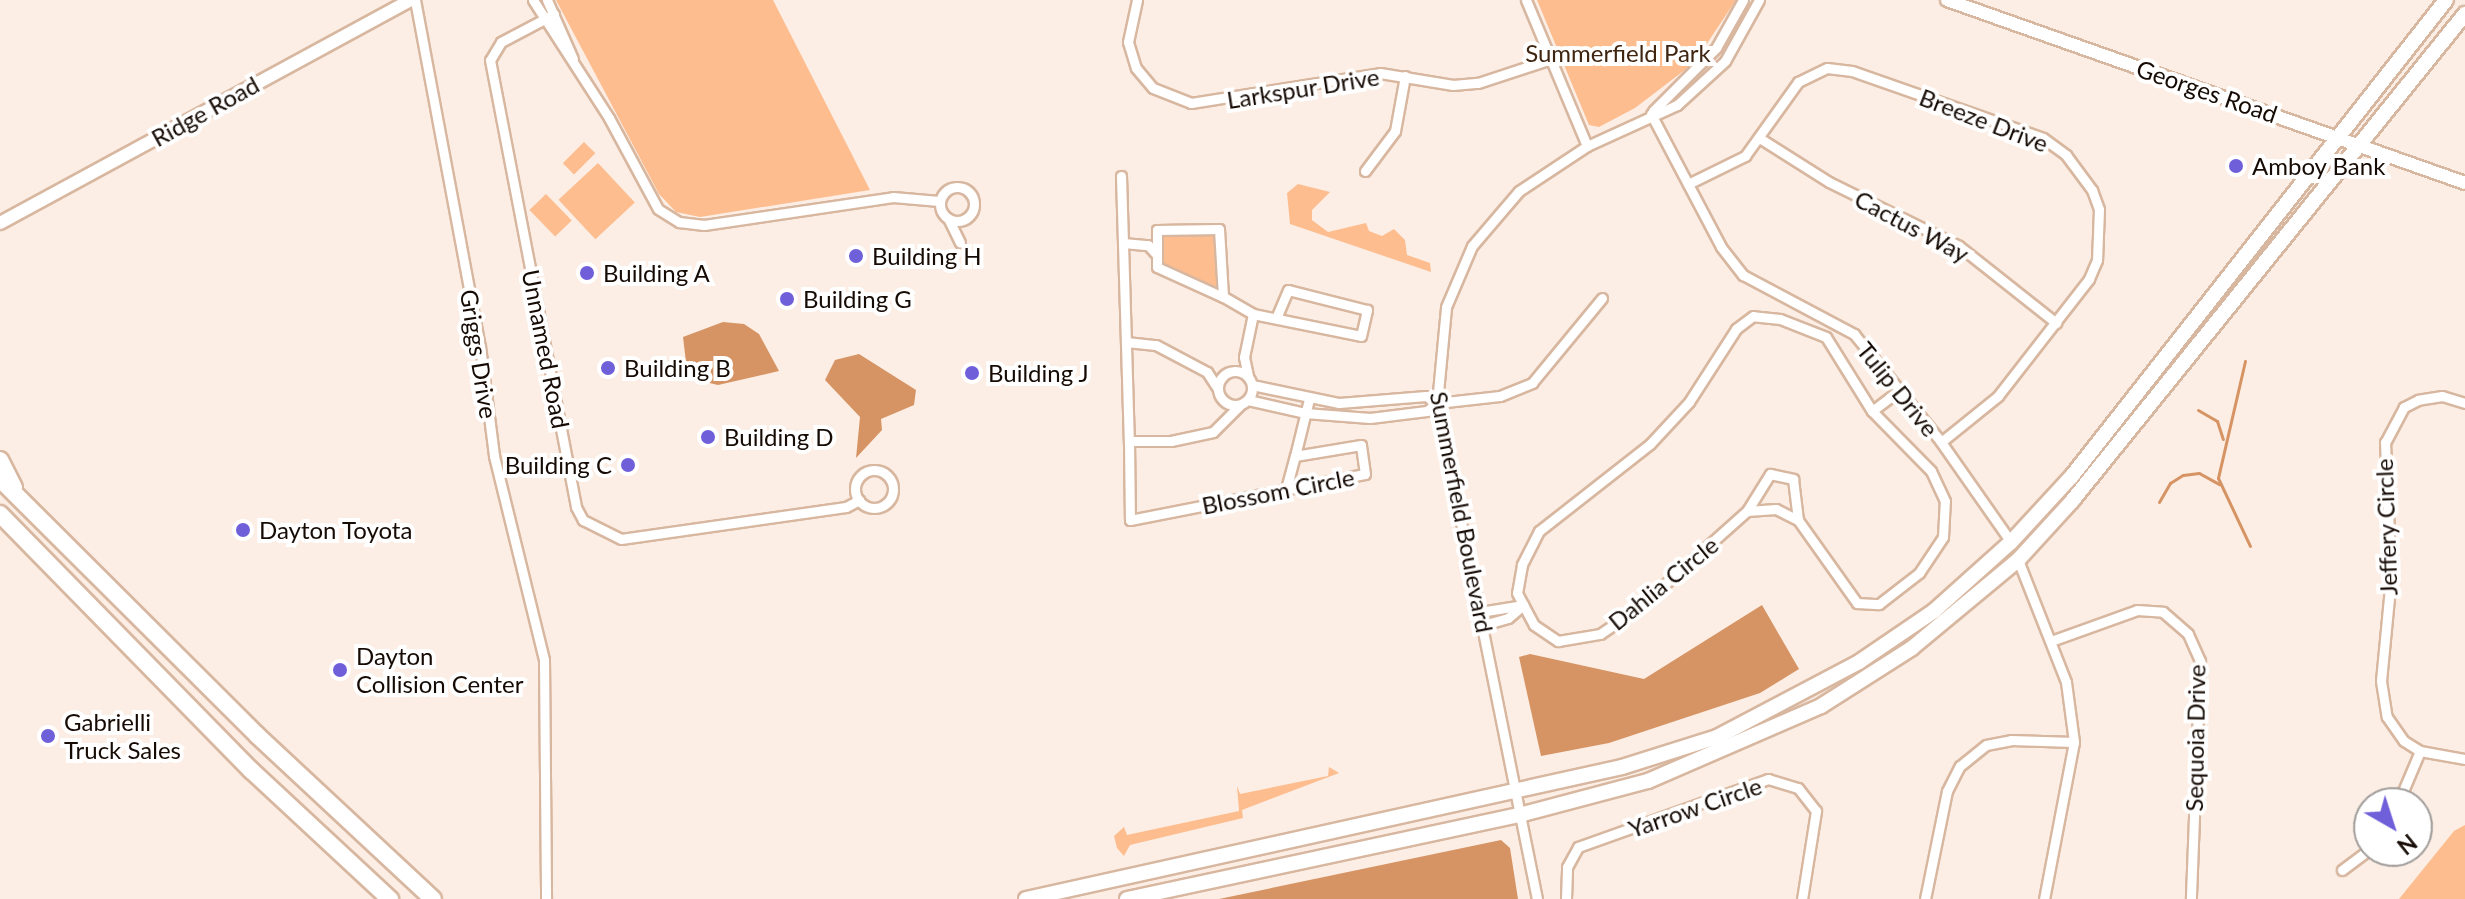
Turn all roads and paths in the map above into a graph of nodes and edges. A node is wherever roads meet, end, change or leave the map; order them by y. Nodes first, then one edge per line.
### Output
1 (413, 0) edge
2 (533, 0) edge
3 (547, 0) edge
4 (1137, 0) edge
5 (1526, 0) edge
6 (1743, 0) edge
7 (1759, 0) edge
8 (1947, 0) edge
9 (2446, 0) edge
10 (554, 14) junction
11 (2465, 14) edge
12 (543, 20) junction
13 (573, 59) junction
14 (1548, 60) junction
15 (1405, 76) junction
16 (1651, 114) junction
17 (2338, 136) junction
18 (1761, 139) junction
19 (1587, 146) junction
20 (2362, 146) junction
21 (1365, 171) dead end
22 (1121, 176) dead end
23 (2465, 183) edge
24 (1688, 184) junction
25 (939, 201) junction
26 (949, 220) junction
27 (0, 223) edge
28 (960, 243) dead end
29 (1123, 243) junction
30 (1156, 254) junction
31 (1222, 296) junction
32 (1602, 298) dead end
33 (1253, 314) junction
34 (1277, 316) junction
35 (2056, 323) junction
36 (1126, 342) junction
37 (1244, 357) junction
38 (1207, 372) junction
39 (1229, 372) junction
40 (1250, 380) junction
41 (1218, 389) junction
42 (1900, 390) junction
43 (1309, 399) junction
44 (1224, 401) junction
45 (1244, 402) junction
46 (1437, 403) junction
47 (2465, 403) edge
48 (1872, 411) junction
49 (1305, 413) junction
50 (1226, 420) junction
51 (1129, 441) junction
52 (1941, 442) junction
53 (1295, 456) junction
54 (0, 460) edge
55 (0, 479) edge
56 (1286, 489) junction
57 (18, 496) junction
58 (859, 500) junction
59 (1747, 511) junction
60 (0, 514) edge
61 (1798, 520) junction
62 (0, 523) edge
63 (2011, 542) junction
64 (37, 553) junction
65 (2018, 560) junction
66 (1523, 605) junction
67 (1480, 612) junction
68 (1483, 625) junction
69 (2051, 641) junction
70 (2074, 742) junction
71 (2420, 751) junction
72 (2465, 759) edge
73 (2405, 787) edge
74 (1519, 792) junction
75 (1523, 814) junction
76 (2353, 862) edge
77 (2342, 870) dead end
78 (390, 899) edge
79 (433, 899) edge
80 (546, 899) edge
81 (1026, 899) edge
82 (1127, 899) edge
83 (1537, 899) edge
84 (1566, 899) edge
85 (1802, 899) edge
86 (1925, 899) edge
87 (2044, 899) edge
88 (2191, 899) edge

1 - 27 street, Ridge Road
1 - 80 street, Griggs Drive
2 - 12 street
3 - 10 street
4 - 15 street, Larkspur Drive
5 - 14 street
6 - 16 street, Summerfield Boulevard
7 - 16 street, Summerfield Boulevard
8 - 17 street, Georges Road
9 - 17 main road
10 - 12 street, Unnamed Road
10 - 13 street
11 - 20 main road
12 - 13 street
12 - 58 street, Unnamed Road
13 - 25 street
14 - 15 street, Larkspur Drive
14 - 19 street
15 - 21 street
16 - 19 street, Summerfield Boulevard
16 - 24 street, Tulip Drive
17 - 20 street, Georges Road
17 - 63 main road
18 - 24 street, Breeze Drive
18 - 35 street, Cactus Way
18 - 35 street, Breeze Drive
19 - 46 street, Summerfield Boulevard
20 - 23 street, Georges Road
20 - 65 main road
22 - 29 street, Blossom Circle
24 - 42 street, Tulip Drive
25 - 26 street
25 - 26 street
26 - 28 street
29 - 30 street
29 - 36 street, Blossom Circle
30 - 31 street
30 - 31 street
31 - 33 street
32 - 46 street
33 - 34 street
33 - 37 street
34 - 34 street
35 - 52 street, Breeze Drive
36 - 38 street
36 - 51 street, Blossom Circle
37 - 39 street
37 - 40 street
38 - 39 street
38 - 41 street
39 - 40 street
39 - 41 street
40 - 43 street
40 - 45 street
41 - 44 street
42 - 48 street
42 - 52 street, Tulip Drive
43 - 46 street
43 - 49 street, Blossom Circle
44 - 45 street
44 - 50 street
45 - 49 street
45 - 50 street
46 - 49 street
46 - 67 street, Summerfield Boulevard
47 - 71 street, Jeffery Circle
48 - 61 street
48 - 66 street
49 - 53 street, Blossom Circle
50 - 51 street
51 - 56 street, Blossom Circle
52 - 63 street, Tulip Drive
53 - 56 street
53 - 56 street, Blossom Circle
54 - 57 highway
55 - 57 highway
57 - 79 highway
58 - 58 street, Unnamed Road
59 - 61 street
59 - 61 street, Dahlia Circle
59 - 66 street, Dahlia Circle
60 - 64 highway
62 - 64 highway
63 - 74 main road
64 - 78 highway
65 - 69 street
65 - 75 main road
66 - 67 street
66 - 68 street
67 - 68 street, Summerfield Boulevard
68 - 74 street, Summerfield Boulevard
69 - 70 street
69 - 88 street, Sequoia Drive
70 - 86 street
70 - 87 street
71 - 72 street
71 - 73 street
74 - 75 street, Summerfield Boulevard
74 - 81 main road
75 - 82 main road
75 - 83 street, Summerfield Boulevard
76 - 77 street
84 - 85 street, Yarrow Circle

